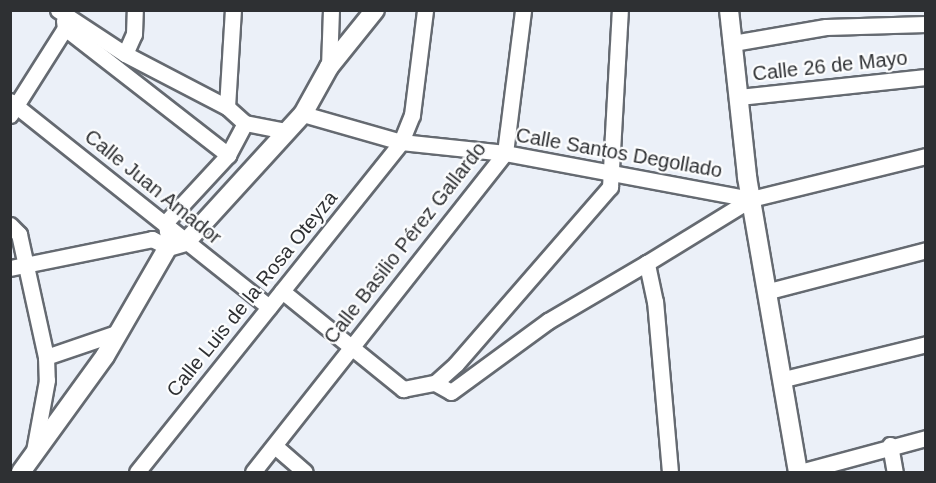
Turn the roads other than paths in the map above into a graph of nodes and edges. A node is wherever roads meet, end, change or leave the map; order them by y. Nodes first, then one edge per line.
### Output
1 (135, 10) edge
2 (234, 10) edge
3 (331, 10) edge
4 (375, 10) edge
5 (425, 10) edge
6 (523, 10) edge
7 (620, 10) edge
8 (729, 10) edge
9 (824, 10) edge
10 (62, 18) edge
11 (917, 20) edge
12 (826, 27) junction
13 (733, 43) junction
14 (124, 54) junction
15 (329, 67) junction
16 (926, 77) edge
17 (739, 96) junction
18 (13, 107) edge
19 (227, 107) junction
20 (303, 114) junction
21 (244, 123) junction
22 (286, 131) junction
23 (401, 142) junction
24 (505, 153) junction
25 (228, 154) junction
26 (926, 156) edge
27 (612, 174) junction
28 (751, 199) junction
29 (166, 222) junction
30 (10, 225) edge
31 (186, 242) junction
32 (168, 247) junction
33 (926, 250) edge
34 (647, 263) junction
35 (17, 267) edge
36 (282, 291) junction
37 (769, 291) junction
38 (269, 307) junction
39 (116, 333) junction
40 (926, 344) edge
41 (349, 346) junction
42 (46, 357) junction
43 (784, 380) junction
44 (435, 383) junction
45 (926, 438) edge
46 (890, 445) junction
47 (276, 447) junction
48 (33, 456) junction
49 (300, 471) edge
50 (21, 472) edge
51 (137, 472) edge
52 (253, 472) edge
53 (670, 472) edge
54 (799, 472) edge
55 (895, 472) edge

1 - 14 street
2 - 19 street
3 - 15 street
4 - 15 street
5 - 23 street, Calle Luis de la Rosa Oteyza
6 - 24 street, Calle Basilio Pérez Gallardo
7 - 27 street
8 - 13 street
9 - 12 street
10 - 14 street
10 - 18 street
10 - 25 street
11 - 12 street
12 - 13 street
13 - 17 street
14 - 19 street
15 - 20 street
16 - 17 street, Calle 26 de Mayo
17 - 28 street
18 - 29 street, Calle Juan Amador
19 - 21 street
20 - 22 street
20 - 23 street, Calle Santos Degollado
21 - 22 street
21 - 25 street
22 - 31 street
23 - 24 street, Calle Santos Degollado
23 - 36 street, Calle Luis de la Rosa Oteyza
24 - 27 street, Calle Santos Degollado
24 - 41 street, Calle Basilio Pérez Gallardo
25 - 29 street
26 - 28 street
27 - 28 street, Calle Santos Degollado
27 - 44 street
28 - 34 street
28 - 37 street
29 - 31 street, Calle Juan Amador
29 - 32 street
30 - 35 street
31 - 32 street
31 - 38 street, Calle Juan Amador
32 - 35 street
32 - 39 street
33 - 37 street
34 - 44 street
34 - 53 street
35 - 42 street
36 - 38 street, Calle Luis de la Rosa Oteyza
36 - 41 street
37 - 43 street
38 - 51 street, Calle Luis de la Rosa Oteyza
39 - 42 street
39 - 48 street
40 - 43 street
41 - 44 street
41 - 47 street, Calle Basilio Pérez Gallardo
42 - 48 street
43 - 54 street
45 - 46 street
46 - 54 street
46 - 55 street
47 - 49 street
47 - 52 street, Calle Basilio Pérez Gallardo
48 - 50 street

